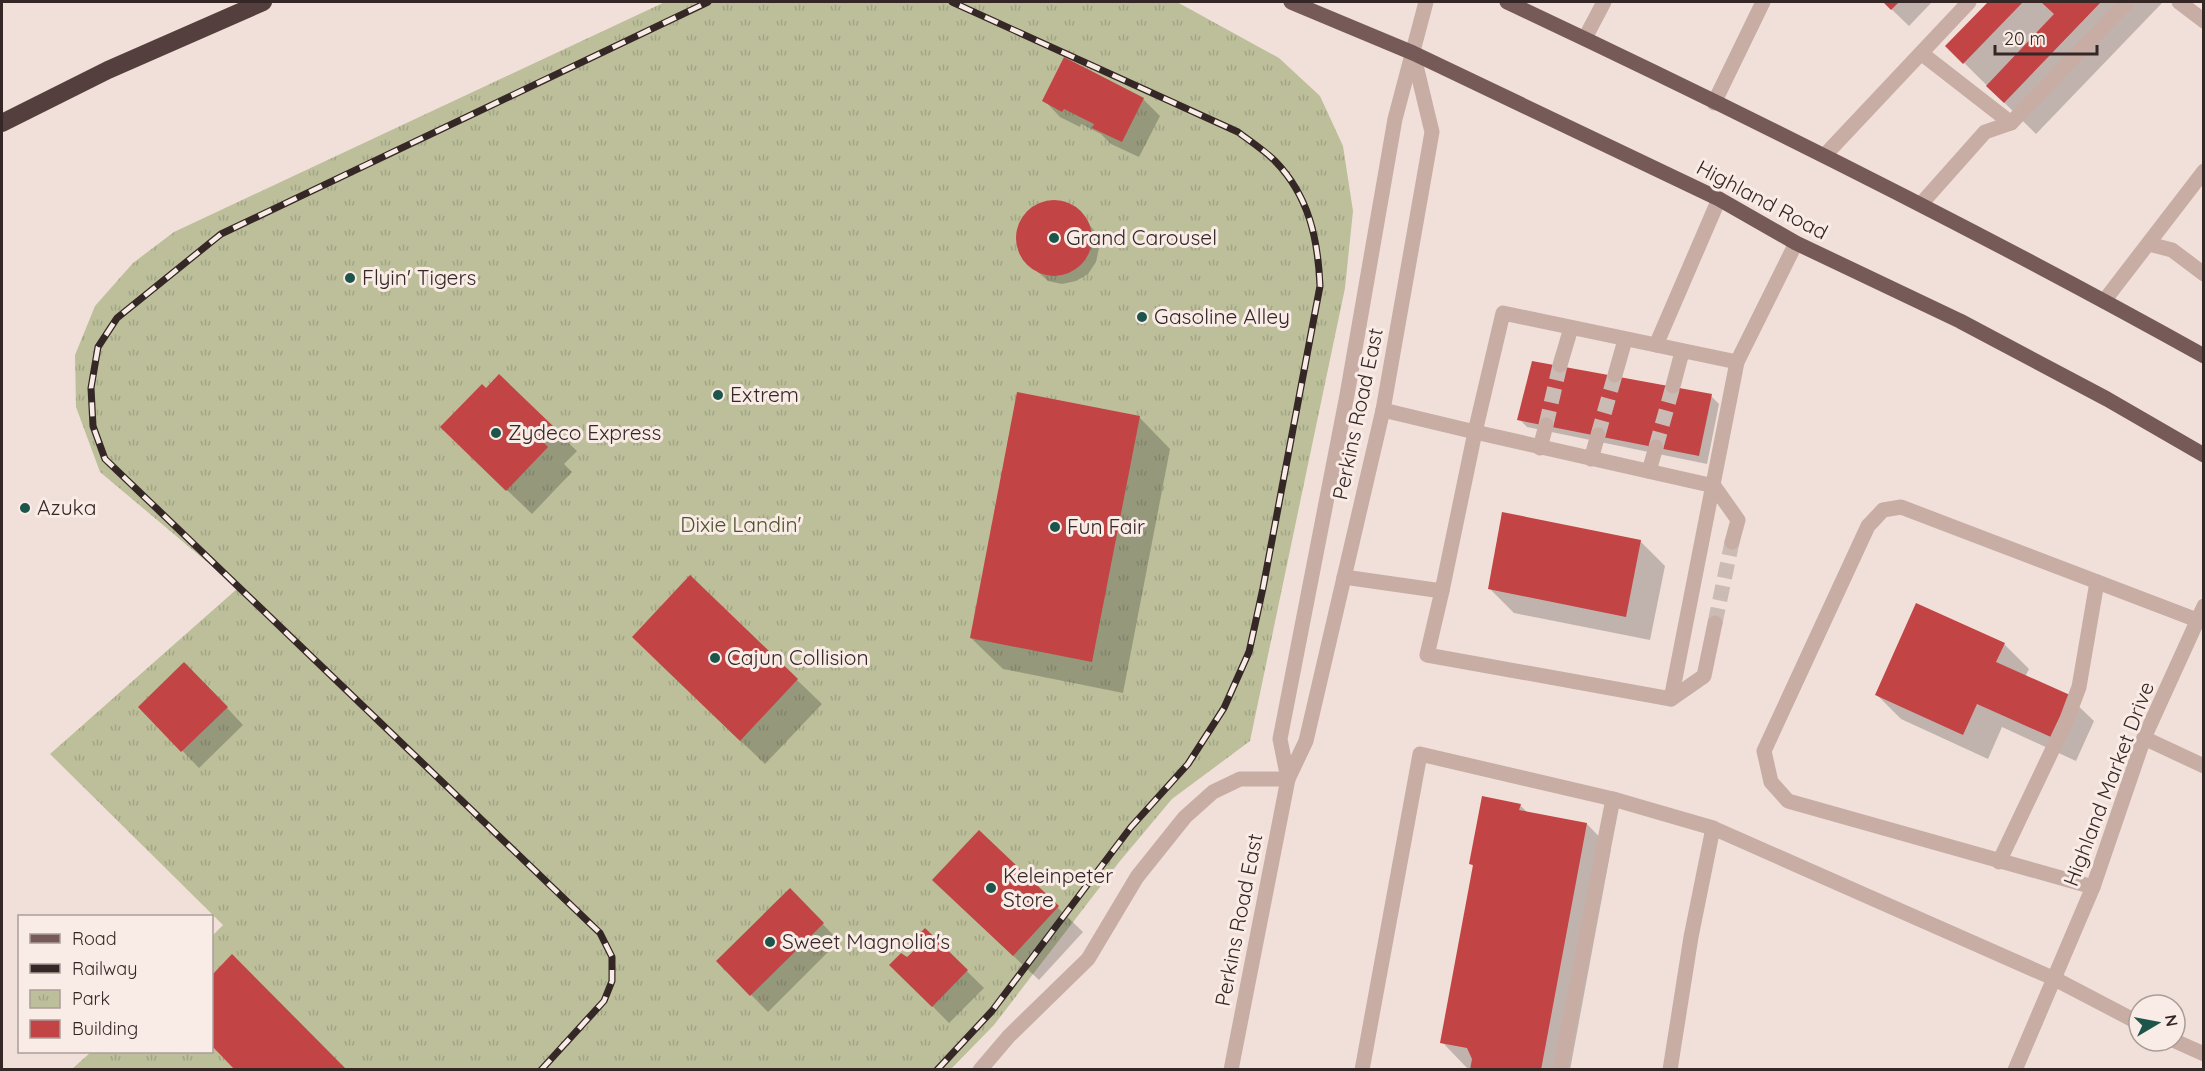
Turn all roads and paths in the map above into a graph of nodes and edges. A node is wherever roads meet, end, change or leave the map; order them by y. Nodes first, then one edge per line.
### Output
1 (263, 2) edge
2 (1292, 2) edge
3 (1426, 2) edge
4 (1507, 2) edge
5 (1604, 2) edge
6 (1763, 2) edge
7 (1969, 2) edge
8 (2127, 2) edge
9 (2179, 2) edge
10 (2204, 21) edge
11 (1585, 38) junction
12 (1413, 53) junction
13 (1921, 53) junction
14 (1714, 103) junction
15 (2, 123) edge
16 (2011, 123) junction
17 (1825, 156) junction
18 (2204, 171) edge
19 (1719, 199) junction
20 (1921, 204) junction
21 (1796, 243) junction
22 (2149, 244) junction
23 (2204, 274) edge
24 (2104, 301) junction
25 (1571, 328) junction
26 (1625, 340) junction
27 (1656, 345) junction
28 (1682, 352) junction
29 (2204, 356) edge
30 (1737, 362) junction
31 (1560, 365) tunnel mouth
32 (1615, 375) tunnel mouth
33 (1673, 386) tunnel mouth
34 (1383, 410) junction
35 (1546, 425) tunnel mouth
36 (1475, 432) junction
37 (1598, 435) tunnel mouth
38 (1656, 447) tunnel mouth
39 (1540, 448) junction
40 (2204, 455) edge
41 (1591, 459) junction
42 (1649, 471) junction
43 (1714, 486) junction
44 (1732, 542) tunnel mouth
45 (1344, 577) junction
46 (2097, 582) junction
47 (1442, 591) junction
48 (2204, 606) edge
49 (2197, 620) junction
50 (1715, 623) tunnel mouth
51 (1671, 699) junction
52 (2144, 738) junction
53 (2204, 766) edge
54 (1288, 779) junction
55 (1613, 799) junction
56 (1713, 828) junction
57 (1999, 862) junction
58 (2093, 887) junction
59 (2055, 979) junction
60 (2127, 1017) edge
61 (2187, 1046) edge
62 (2204, 1054) edge
63 (980, 1070) edge
64 (1231, 1070) edge
65 (1362, 1070) edge
66 (1560, 1070) edge
67 (1670, 1070) edge
68 (2015, 1070) edge

1 - 15 highway
2 - 12 main road, Highland Road
3 - 12 street, Perkins Road East
4 - 11 main road
5 - 11 street
6 - 14 street
7 - 13 street
8 - 16 street
9 - 10 street
11 - 14 main road
12 - 19 main road, Highland Road
12 - 34 street, Perkins Road East
12 - 54 street, Perkins Road East
13 - 16 street
13 - 17 street
14 - 17 main road
16 - 20 street
17 - 20 main road
18 - 22 street
19 - 21 main road, Highland Road
19 - 27 street
20 - 24 main road
21 - 30 street
21 - 40 main road, Highland Road
22 - 23 street
22 - 24 street
24 - 29 main road
25 - 26 street
25 - 31 street
25 - 36 street
26 - 27 street
26 - 32 street
27 - 28 street
28 - 30 street
28 - 33 street
30 - 43 street
34 - 36 street
34 - 45 street, Perkins Road East
35 - 39 street
36 - 39 street
36 - 47 street
37 - 41 street
38 - 42 street
39 - 41 street
41 - 42 street
42 - 43 street
43 - 44 street
43 - 51 street
45 - 47 street
45 - 54 street, Perkins Road East
46 - 49 street
46 - 57 street
46 - 57 street
47 - 51 street
48 - 49 street, Highland Market Drive
49 - 52 street, Highland Market Drive
50 - 51 street
52 - 53 street
52 - 58 street, Highland Market Drive
54 - 63 street
54 - 64 street, Perkins Road East
55 - 56 street
55 - 65 street
55 - 66 street
56 - 59 street
56 - 67 street
57 - 58 street
58 - 59 street, Highland Market Drive
59 - 60 street
59 - 68 street, Highland Market Drive
61 - 62 street

